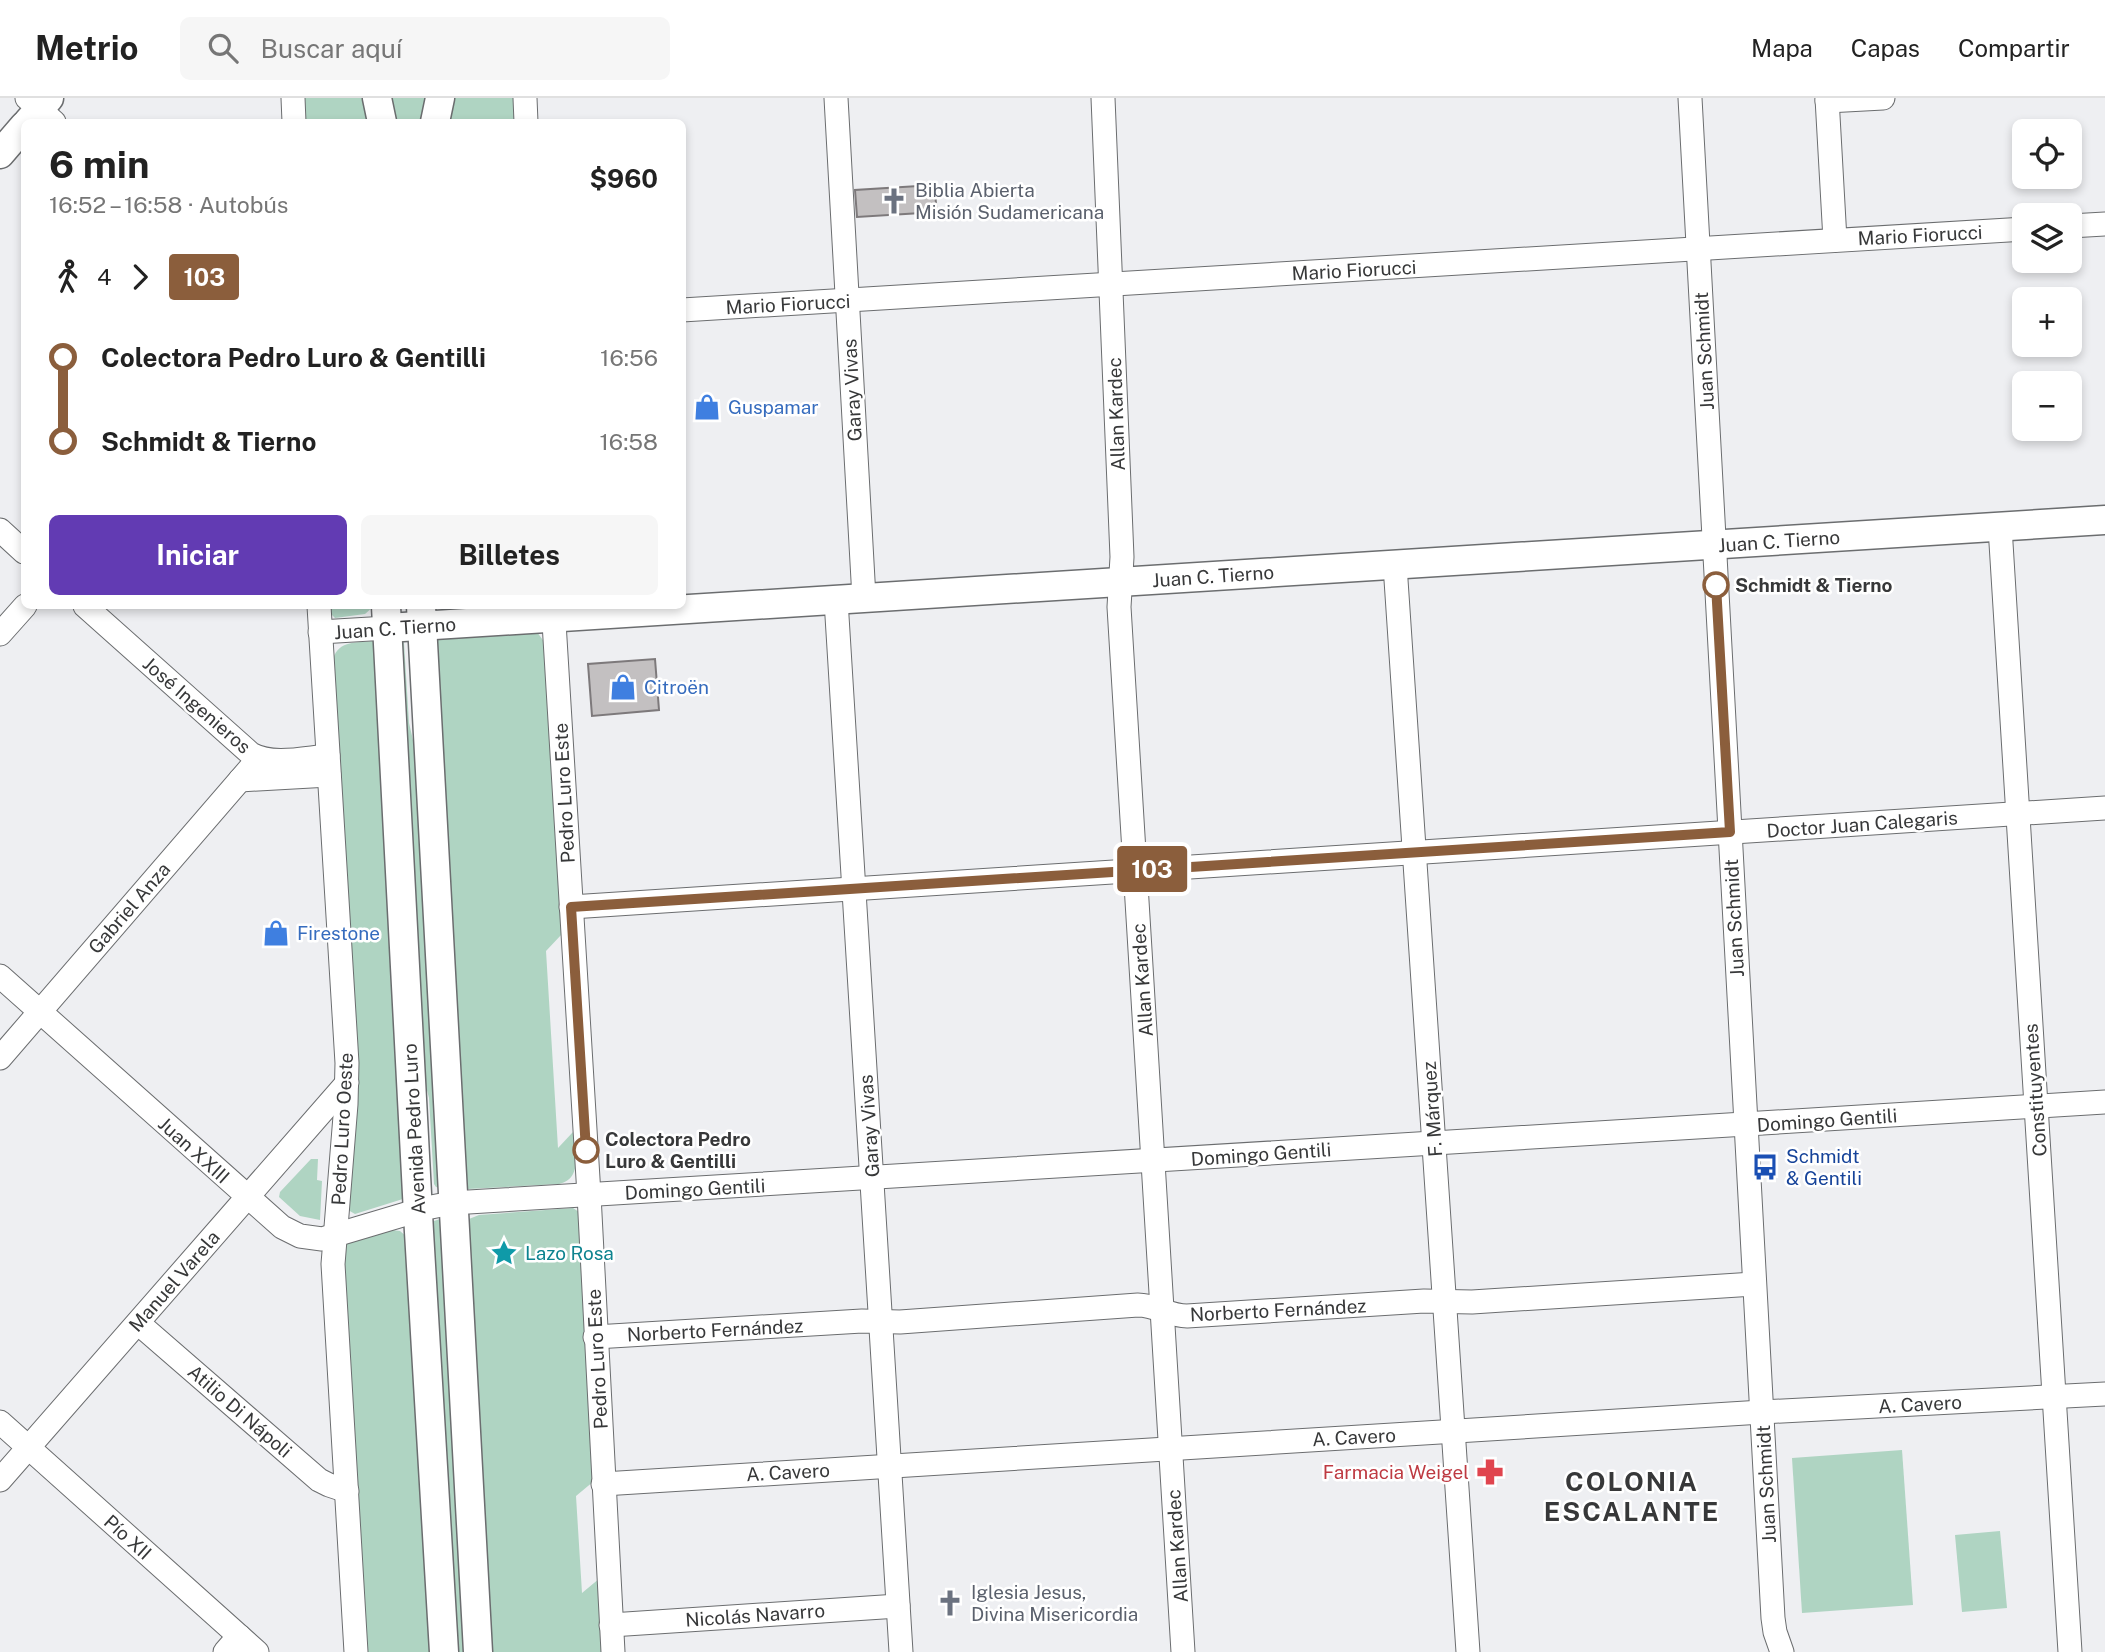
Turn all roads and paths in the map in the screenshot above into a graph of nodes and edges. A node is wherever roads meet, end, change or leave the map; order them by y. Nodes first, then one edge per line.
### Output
1 (293, 98) edge
2 (377, 98) edge
3 (440, 98) edge
4 (525, 98) edge
5 (836, 98) edge
6 (1103, 98) edge
7 (1690, 98) edge
8 (1883, 98) edge
9 (1827, 100) edge
10 (294, 119) edge
11 (381, 119) edge
12 (436, 119) edge
13 (526, 119) edge
14 (21, 131) edge
15 (0, 155) edge
16 (2105, 224) edge
17 (2082, 225) edge
18 (2012, 230) edge
19 (1835, 240) junction
20 (1698, 249) junction
21 (1111, 284) junction
22 (847, 300) junction
23 (686, 310) edge
24 (2105, 520) edge
25 (2000, 527) junction
26 (0, 530) edge
27 (1714, 545) junction
28 (21, 549) edge
29 (1395, 565) junction
30 (1120, 582) junction
31 (850, 599) junction
32 (686, 606) edge
33 (22, 609) edge
34 (88, 609) edge
35 (319, 609) edge
36 (622, 609) edge
37 (554, 612) edge
38 (421, 616) edge
39 (386, 617) edge
40 (320, 632) junction
41 (0, 634) edge
42 (259, 758) junction
43 (329, 765) junction
44 (240, 780) junction
45 (2105, 808) edge
46 (2017, 813) junction
47 (1730, 832) junction
48 (1415, 852) junction
49 (1135, 870) junction
50 (854, 888) junction
51 (571, 907) junction
52 (0, 976) edge
53 (40, 1012) junction
54 (0, 1058) edge
55 (348, 1083) junction
56 (2105, 1102) edge
57 (2036, 1107) junction
58 (1746, 1125) junction
59 (1434, 1143) junction
60 (1153, 1161) junction
61 (872, 1178) junction
62 (589, 1195) junction
63 (247, 1197) junction
64 (452, 1203) junction
65 (418, 1210) junction
66 (335, 1236) junction
67 (1754, 1284) junction
68 (1444, 1302) junction
69 (1162, 1310) junction
70 (881, 1321) junction
71 (138, 1322) junction
72 (595, 1337) junction
73 (2105, 1394) edge
74 (2054, 1397) junction
75 (1762, 1412) junction
76 (0, 1422) edge
77 (1453, 1431) junction
78 (28, 1448) junction
79 (1171, 1449) junction
80 (889, 1466) junction
81 (0, 1480) edge
82 (604, 1484) junction
83 (346, 1491) junction
84 (898, 1606) junction
85 (611, 1625) junction
86 (232, 1644) edge
87 (257, 1652) edge
88 (356, 1652) edge
89 (444, 1652) edge
90 (478, 1652) edge
91 (613, 1652) edge
92 (901, 1652) edge
93 (1183, 1652) edge
94 (1468, 1652) edge
95 (1782, 1652) edge
96 (2070, 1652) edge

1 - 10 street
2 - 11 main road
3 - 12 main road
4 - 13 street
5 - 22 street, Garay Vivas
6 - 21 street, Allan Kardec
7 - 20 street, Juan Schmidt
8 - 9 street
9 - 19 street
14 - 15 main road
16 - 17 street
18 - 19 street, Mario Fiorucci
19 - 20 street, Mario Fiorucci
20 - 21 street, Mario Fiorucci
20 - 27 street, Juan Schmidt
21 - 22 street, Mario Fiorucci
21 - 30 street, Allan Kardec
22 - 23 street, Mario Fiorucci
22 - 31 street, Garay Vivas
24 - 25 main road, Juan C. Tierno
25 - 27 main road, Juan C. Tierno
25 - 46 street, Constituyentes
26 - 28 street
27 - 29 main road, Juan C. Tierno
27 - 47 street, Juan Schmidt
29 - 30 main road, Juan C. Tierno
29 - 48 street, F. Márquez
30 - 31 main road, Juan C. Tierno
30 - 49 street, Allan Kardec
31 - 32 main road, Juan C. Tierno
31 - 50 street, Garay Vivas
33 - 41 street
34 - 42 street, José Ingenieros
35 - 40 street, Pedro Luro Oeste
36 - 37 main road, Juan C. Tierno
37 - 38 main road, Juan C. Tierno
37 - 51 street, Pedro Luro Este
38 - 39 main road, Juan C. Tierno
38 - 64 main road, Avenida Pedro Luro
39 - 40 street, Juan C. Tierno
39 - 65 main road, Avenida Pedro Luro
40 - 43 street, Pedro Luro Oeste
42 - 43 street, José Ingenieros
42 - 44 street, Gabriel Anza
43 - 44 street, José Ingenieros
43 - 55 street, Pedro Luro Oeste
44 - 53 street, Gabriel Anza
45 - 46 street, Doctor Juan Calegaris
46 - 47 street, Doctor Juan Calegaris
46 - 57 street, Constituyentes
47 - 48 street, Doctor Juan Calegaris
47 - 58 street, Juan Schmidt
48 - 49 street, Doctor Juan Calegaris
48 - 59 street, F. Márquez
49 - 50 street, Doctor Juan Calegaris
49 - 60 street, Allan Kardec
50 - 51 street, Doctor Juan Calegaris
50 - 61 street, Garay Vivas
51 - 62 street, Pedro Luro Este
52 - 53 street, Juan XXIII
53 - 54 street, Gabriel Anza
53 - 63 street, Juan XXIII
55 - 63 street, Manuel Varela
55 - 66 street, Pedro Luro Oeste
56 - 57 street, Domingo Gentili
57 - 58 street, Domingo Gentili
57 - 74 street, Constituyentes
58 - 59 street, Domingo Gentili
58 - 67 street, Juan Schmidt
59 - 60 street, Domingo Gentili
59 - 68 street, F. Márquez
60 - 61 street, Domingo Gentili
60 - 69 street, Allan Kardec
61 - 62 street, Domingo Gentili
61 - 70 street, Garay Vivas
62 - 64 street, Domingo Gentili
62 - 72 street, Pedro Luro Este
63 - 66 street, Juan XXIII
63 - 71 street, Manuel Varela
64 - 65 street, Domingo Gentili
64 - 90 main road, Avenida Pedro Luro
65 - 66 street, Juan XXIII
65 - 89 main road, Avenida Pedro Luro
66 - 83 street, Pedro Luro Oeste
67 - 68 street, Norberto Fernández
67 - 75 street, Juan Schmidt
68 - 69 street, Norberto Fernández
68 - 77 street, F. Márquez
69 - 70 street, Norberto Fernández
69 - 79 street, Allan Kardec
70 - 72 street, Norberto Fernández
70 - 80 street, Garay Vivas
71 - 78 street, Manuel Varela
71 - 83 street, Atilio Di Nápoli
72 - 82 street, Pedro Luro Este
73 - 74 street, A. Cavero
74 - 75 street, A. Cavero
74 - 96 street, Constituyentes
75 - 77 street, A. Cavero
75 - 95 street, Juan Schmidt
76 - 78 street, Pío XII
77 - 79 street, A. Cavero
77 - 94 street, F. Márquez
78 - 81 street, Manuel Varela
78 - 86 street, Pío XII
79 - 80 street, A. Cavero
79 - 93 street, Allan Kardec
80 - 82 street, A. Cavero
80 - 84 street, Garay Vivas
82 - 85 street, Pedro Luro Este
83 - 88 street, Pedro Luro Oeste
84 - 85 street, Nicolás Navarro
84 - 92 street, Garay Vivas
85 - 91 street, Pedro Luro Este
86 - 87 street, Pío XII

